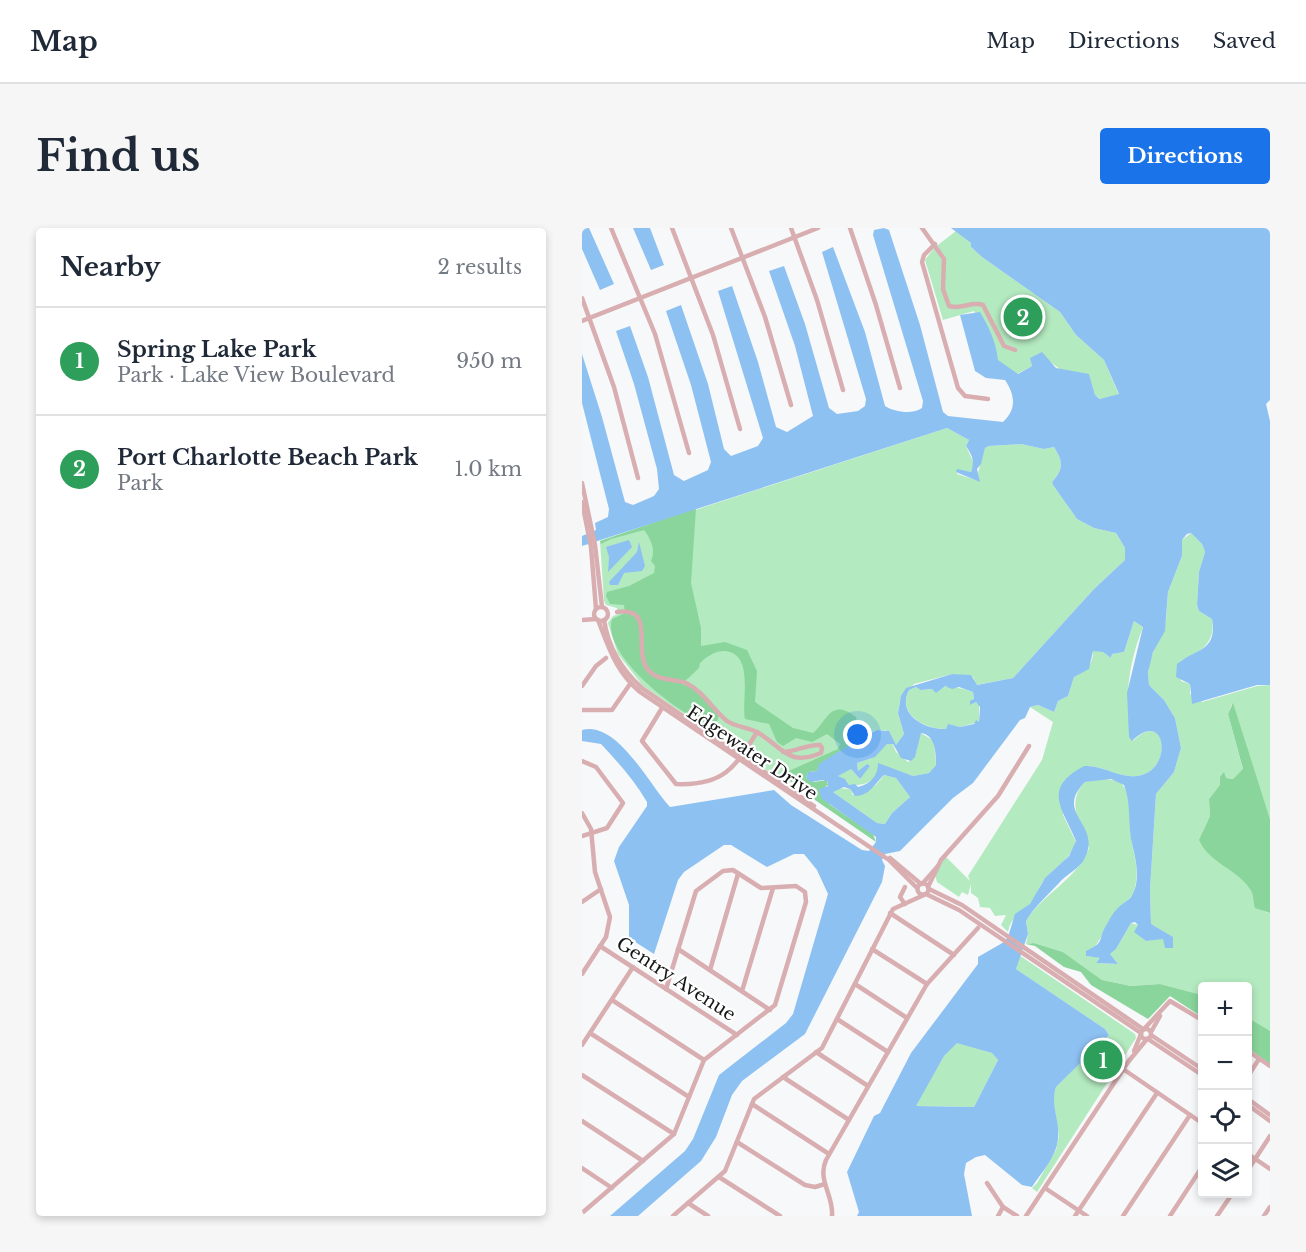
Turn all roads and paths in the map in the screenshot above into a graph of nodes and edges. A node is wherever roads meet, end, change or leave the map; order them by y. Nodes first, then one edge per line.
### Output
1 (611, 228) edge
2 (672, 228) edge
3 (731, 228) edge
4 (791, 228) edge
5 (818, 228) edge
6 (850, 228) edge
7 (922, 228) edge
8 (794, 237) junction
9 (936, 244) junction
10 (743, 257) junction
11 (692, 277) junction
12 (641, 297) junction
13 (582, 298) edge
14 (590, 318) junction
15 (582, 321) edge
16 (1015, 350) dead end
17 (900, 388) dead end
18 (843, 390) dead end
19 (988, 399) dead end
20 (790, 405) dead end
21 (740, 429) dead end
22 (689, 453) dead end
23 (638, 478) dead end
24 (582, 483) edge
25 (582, 502) edge
26 (591, 531) junction
27 (600, 609) junction
28 (617, 612) junction
29 (606, 618) junction
30 (584, 619) edge
31 (597, 619) junction
32 (606, 658) dead end
33 (630, 684) junction
34 (582, 686) edge
35 (662, 708) junction
36 (582, 710) edge
37 (757, 732) junction
38 (1029, 746) dead end
39 (794, 751) junction
40 (783, 752) junction
41 (743, 754) junction
42 (798, 759) junction
43 (582, 761) edge
44 (582, 813) edge
45 (592, 834) junction
46 (582, 836) edge
47 (738, 874) junction
48 (904, 887) dead end
49 (772, 888) junction
50 (601, 889) junction
51 (923, 889) junction
52 (582, 902) edge
53 (907, 904) junction
54 (890, 913) junction
55 (978, 928) dead end
56 (600, 946) junction
57 (873, 949) junction
58 (678, 950) junction
59 (1024, 950) junction
60 (954, 955) junction
61 (633, 967) junction
62 (1047, 969) junction
63 (710, 970) junction
64 (582, 974) edge
65 (1076, 983) junction
66 (855, 984) junction
67 (927, 984) junction
68 (666, 989) junction
69 (742, 991) junction
70 (612, 1000) junction
71 (1164, 1008) junction
72 (770, 1010) junction
73 (1198, 1017) edge
74 (907, 1018) junction
75 (837, 1019) junction
76 (1143, 1031) junction
77 (590, 1033) junction
78 (737, 1035) junction
79 (1149, 1036) junction
80 (582, 1045) edge
81 (816, 1052) junction
82 (888, 1052) junction
83 (1252, 1054) edge
84 (1259, 1059) junction
85 (704, 1060) junction
86 (1128, 1062) junction
87 (1198, 1066) edge
88 (1270, 1066) edge
89 (1123, 1070) junction
90 (1252, 1070) edge
91 (1198, 1071) edge
92 (582, 1074) edge
93 (783, 1077) junction
94 (868, 1086) junction
95 (1157, 1093) junction
96 (689, 1097) junction
97 (1252, 1102) edge
98 (752, 1104) junction
99 (1252, 1109) edge
100 (1190, 1115) junction
101 (1270, 1115) edge
102 (849, 1120) junction
103 (1198, 1120) edge
104 (582, 1121) edge
105 (1270, 1121) edge
106 (674, 1134) junction
107 (1270, 1136) edge
108 (737, 1142) junction
109 (829, 1154) junction
110 (1252, 1157) edge
111 (1255, 1159) junction
112 (643, 1161) junction
113 (1252, 1164) edge
114 (582, 1168) edge
115 (1270, 1169) edge
116 (1198, 1174) edge
117 (719, 1176) junction
118 (987, 1183) dead end
119 (825, 1184) junction
120 (612, 1188) junction
121 (1045, 1188) junction
122 (1229, 1198) edge
123 (688, 1203) junction
124 (1003, 1207) junction
125 (1270, 1207) edge
126 (582, 1213) edge
127 (1077, 1214) edge
128 (1266, 1215) edge
129 (673, 1216) edge
130 (708, 1216) edge
131 (780, 1216) edge
132 (832, 1216) edge
133 (998, 1216) edge
134 (1017, 1216) edge
135 (1026, 1216) edge
136 (1086, 1216) edge
137 (1123, 1216) edge
138 (1170, 1216) edge
139 (1217, 1216) edge

1 - 12 street
2 - 11 street
3 - 10 street
4 - 8 street
5 - 8 street
6 - 17 street
7 - 9 street
8 - 10 street
8 - 18 street
9 - 16 street
9 - 19 street
10 - 11 street
10 - 20 street
11 - 12 street
11 - 21 street
12 - 14 street
12 - 22 street
13 - 14 street
14 - 15 street
14 - 23 street
24 - 26 street
25 - 26 street
26 - 27 street
27 - 28 street
27 - 29 street, Edgewater Drive
27 - 30 street
27 - 31 street, Edgewater Drive
28 - 29 street
28 - 37 street
29 - 31 street
29 - 41 street, Edgewater Drive
30 - 31 street
31 - 33 street, Edgewater Drive
32 - 34 street
33 - 35 street, Edgewater Drive
33 - 36 street
35 - 41 street, Edgewater Drive
35 - 41 street
37 - 40 street
37 - 41 street
38 - 51 street
39 - 40 street
39 - 42 street
39 - 42 street
40 - 42 street
41 - 51 street, Edgewater Drive
43 - 45 street
44 - 45 street
45 - 46 street
45 - 50 street
47 - 49 street
47 - 58 street
47 - 63 street
48 - 53 street
49 - 69 street
49 - 72 street
50 - 52 street
50 - 56 street
51 - 53 street
51 - 59 street, Edgewater Drive
53 - 54 street
54 - 57 street
54 - 60 street
55 - 60 street
56 - 61 street, Gentry Avenue
56 - 64 street
57 - 66 street
57 - 67 street
58 - 63 street
58 - 68 street
59 - 62 street, Edgewater Drive
59 - 65 street, Edgewater Drive
60 - 67 street
61 - 68 street, Gentry Avenue
61 - 70 street
62 - 65 street
62 - 76 street, Edgewater Drive
63 - 69 street
65 - 76 street, Edgewater Drive
66 - 74 street
66 - 75 street
67 - 74 street
68 - 78 street, Gentry Avenue
69 - 72 street
70 - 77 street
70 - 85 street
71 - 73 street
71 - 76 street
71 - 79 street
72 - 78 street
74 - 82 street
75 - 81 street
75 - 82 street
76 - 79 street
76 - 79 street
76 - 86 street
77 - 80 street
77 - 96 street
78 - 85 street
79 - 86 street
79 - 87 street
79 - 91 street
81 - 93 street
81 - 94 street
82 - 94 street
83 - 84 street
84 - 88 street
84 - 90 street
85 - 96 street
86 - 89 street
89 - 95 street
89 - 121 street
92 - 106 street
93 - 98 street
93 - 102 street
94 - 102 street
95 - 100 street
95 - 127 street
96 - 106 street
97 - 101 street
98 - 108 street
98 - 109 street
99 - 105 street
100 - 103 street
100 - 137 street
102 - 109 street
104 - 112 street
106 - 112 street
107 - 111 street
108 - 117 street
108 - 119 street
109 - 119 street
110 - 111 street
111 - 113 street
111 - 115 street
112 - 120 street
114 - 120 street
116 - 138 street
117 - 123 street
117 - 131 street
118 - 124 street
119 - 132 street
120 - 126 street
121 - 127 street
121 - 135 street
122 - 139 street
123 - 129 street
123 - 130 street
124 - 133 street
124 - 134 street
125 - 128 street
127 - 136 street

